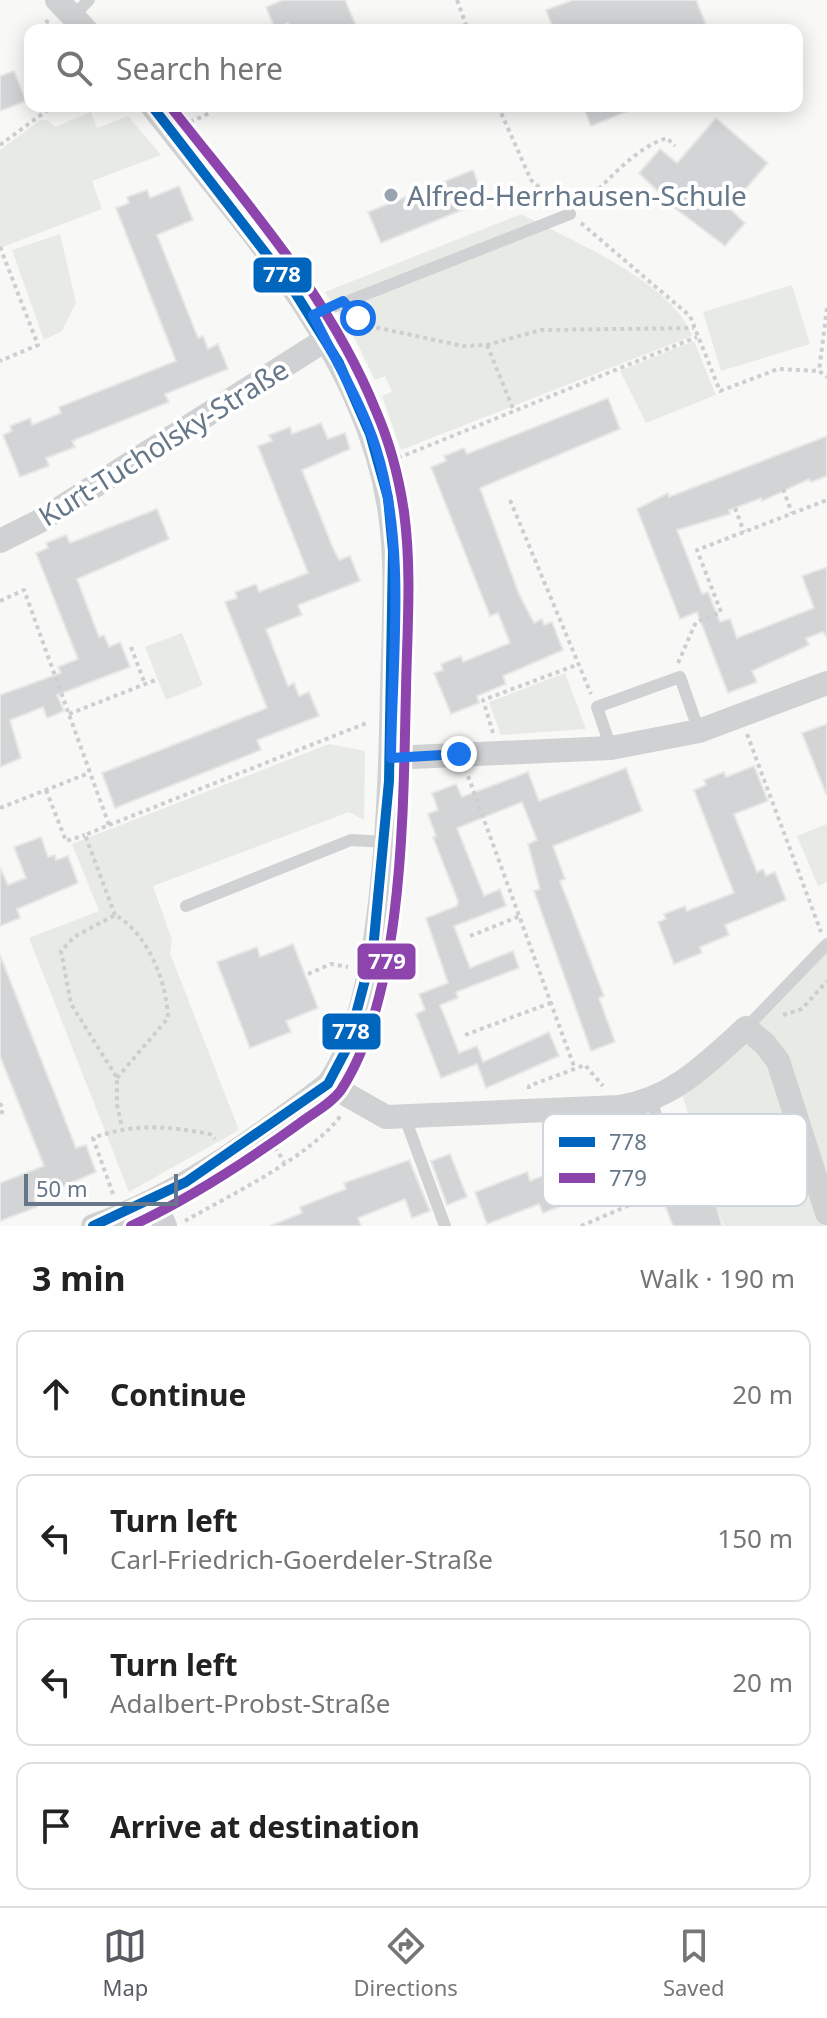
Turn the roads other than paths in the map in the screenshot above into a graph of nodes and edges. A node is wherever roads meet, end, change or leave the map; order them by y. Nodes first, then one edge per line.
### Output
1 (157, 112) edge
2 (570, 214) road end
3 (313, 315) junction
4 (325, 340) junction
5 (0, 541) edge
6 (827, 683) edge
7 (699, 731) junction
8 (611, 748) junction
9 (391, 758) junction
10 (385, 842) junction
11 (186, 906) dead end
12 (827, 945) edge
13 (746, 1028) junction
14 (328, 1084) junction
15 (651, 1100) junction
16 (656, 1114) edge
17 (795, 1114) edge
18 (405, 1118) junction
19 (807, 1151) edge
20 (154, 1201) junction
21 (827, 1213) edge
22 (93, 1226) edge
23 (165, 1226) edge
24 (445, 1226) edge

1 - 3 street
2 - 3 lane
3 - 4 street
4 - 5 street, Kurt-Tucholsky-Straße
4 - 9 street
6 - 7 street
7 - 8 street
7 - 8 lane
8 - 9 street
9 - 10 street
10 - 11 lane
10 - 14 street
12 - 13 lane
13 - 15 street
13 - 17 street
14 - 18 street
14 - 20 street
15 - 16 lane
15 - 18 street
18 - 24 lane
19 - 21 street
20 - 22 street
20 - 23 street

